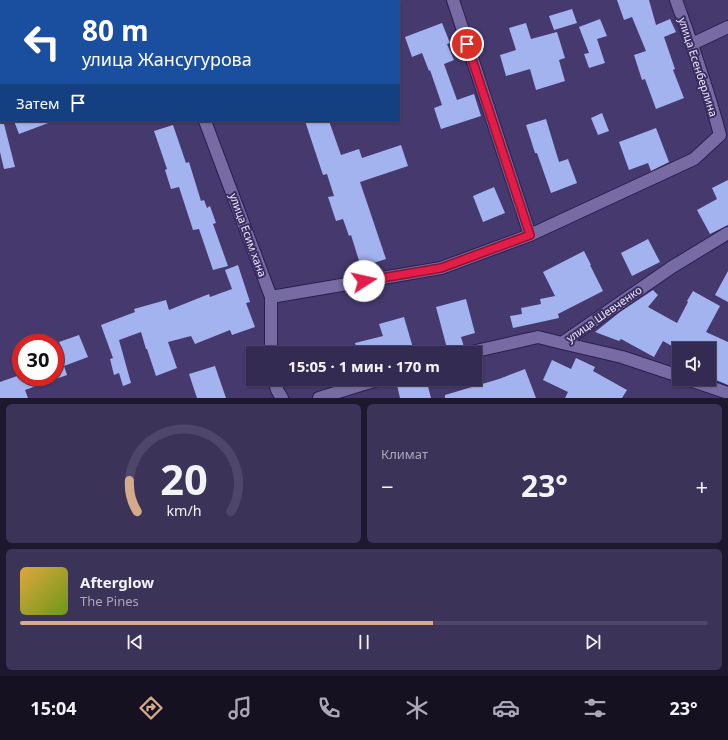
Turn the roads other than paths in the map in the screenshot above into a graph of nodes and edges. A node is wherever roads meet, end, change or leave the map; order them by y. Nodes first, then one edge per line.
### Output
1 (453, 0) edge
2 (676, 0) edge
3 (728, 27) edge
4 (692, 44) junction
5 (205, 122) edge
6 (728, 233) edge
7 (530, 235) junction
8 (271, 297) junction
9 (562, 343) junction
10 (271, 346) edge
11 (482, 350) edge
12 (672, 374) edge
13 (276, 386) edge
14 (358, 386) edge
15 (708, 386) edge
16 (728, 393) edge
17 (282, 398) edge
18 (319, 398) edge

1 - 7 street
2 - 4 street, улица Есенберлина
3 - 4 street
4 - 7 street, улица Есенберлина
5 - 8 street, улица Есим хана
6 - 9 street, улица Шевченко
7 - 8 street
8 - 10 street, улица Есим хана
9 - 11 street, улица Шевченко
9 - 12 street
13 - 17 street
14 - 18 street
15 - 16 street

